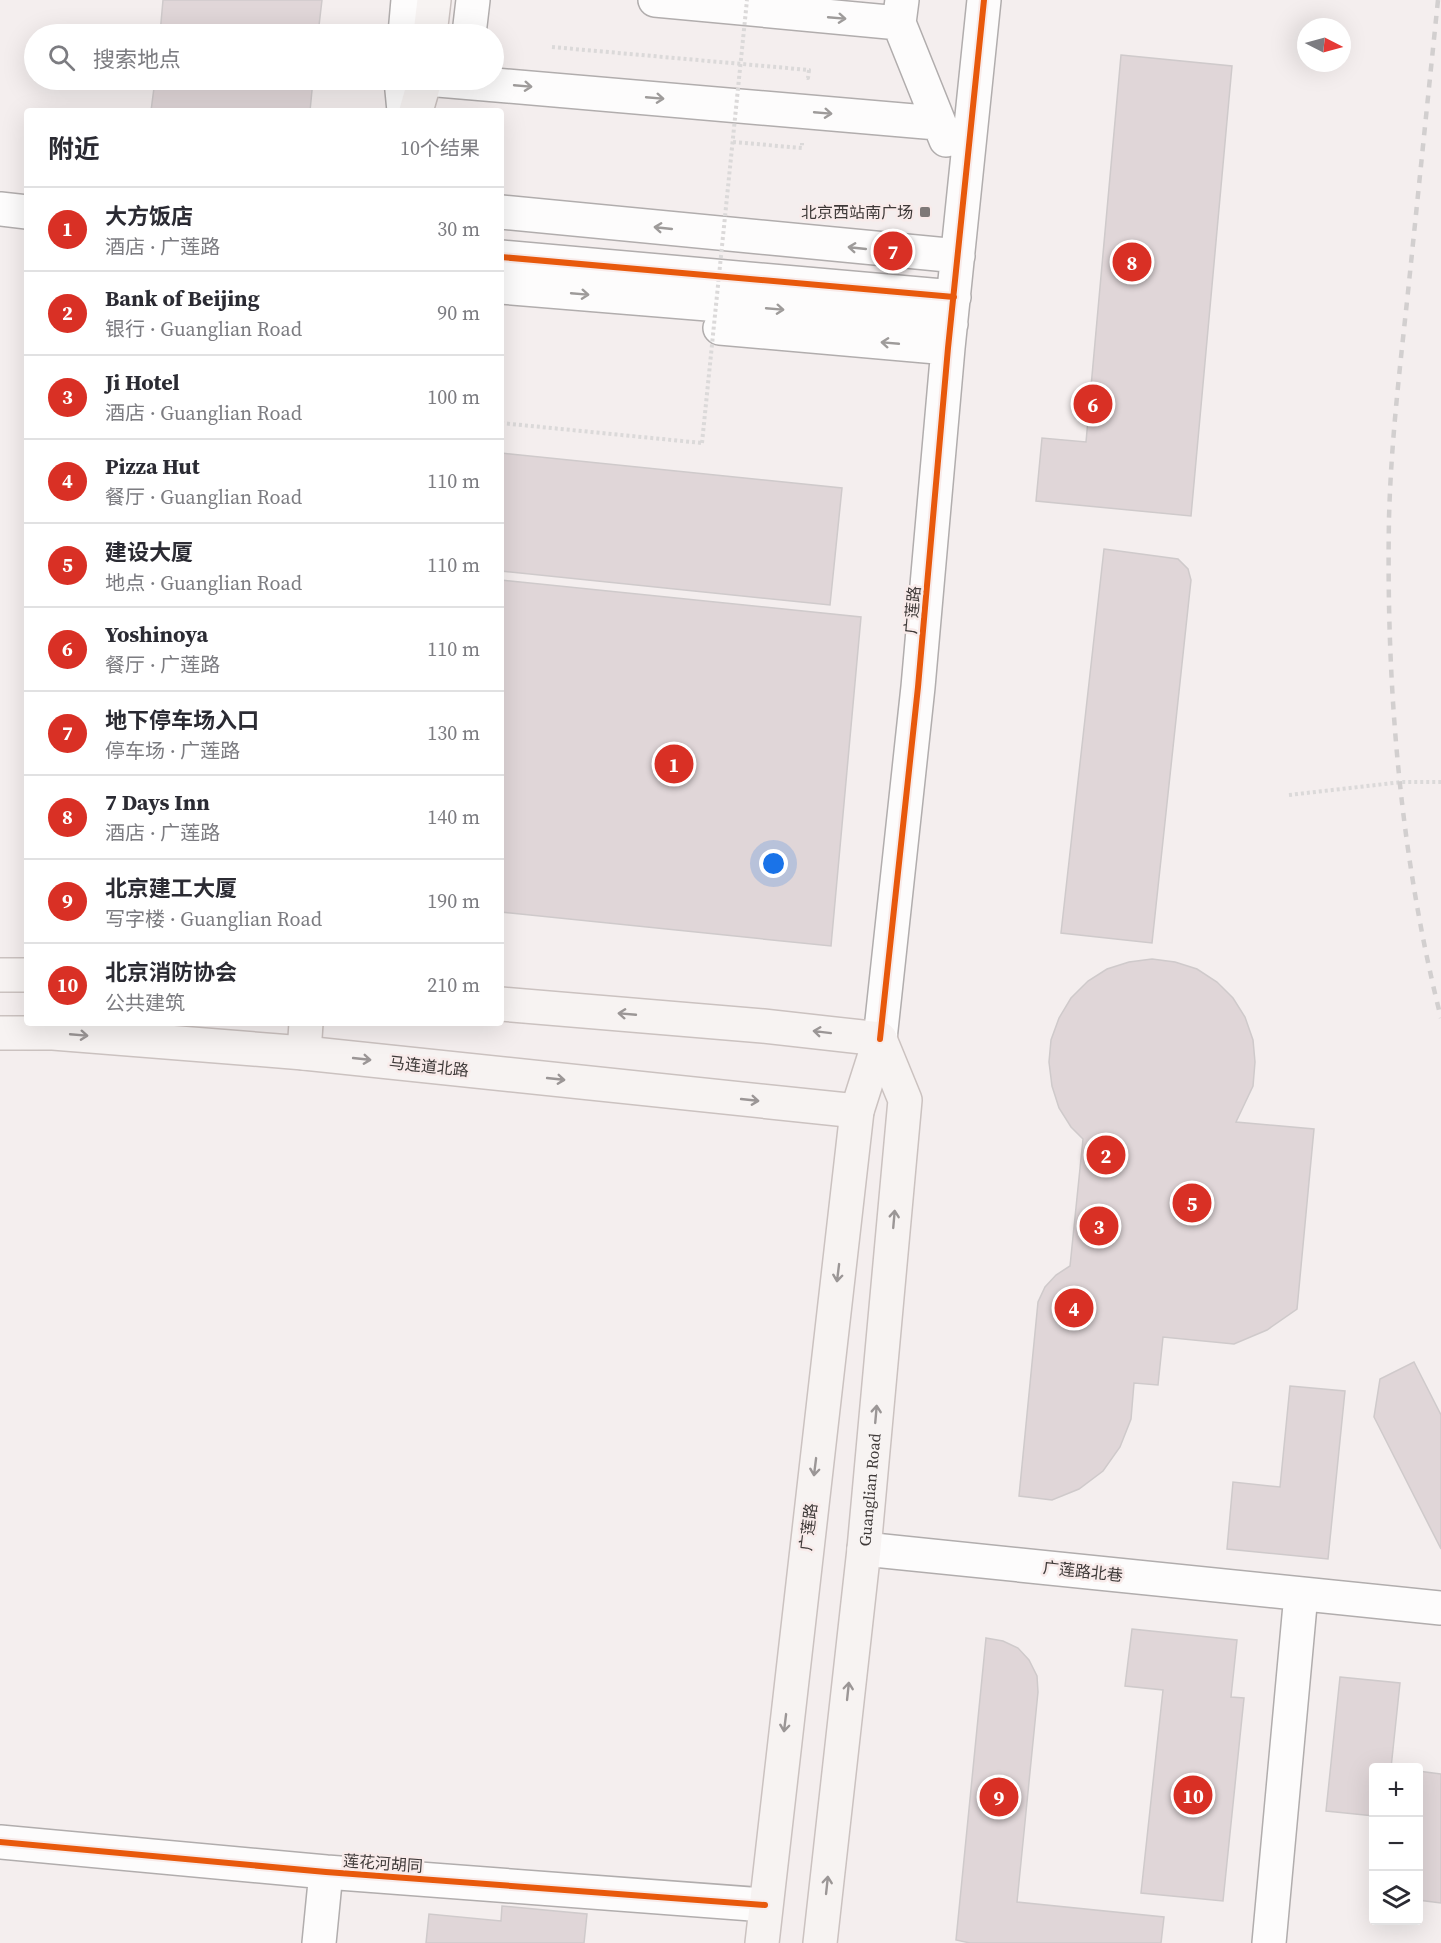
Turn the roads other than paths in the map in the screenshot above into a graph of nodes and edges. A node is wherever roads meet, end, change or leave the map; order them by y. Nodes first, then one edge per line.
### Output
1 (408, 0) edge
2 (434, 0) edge
3 (472, 0) edge
4 (655, 0) edge
5 (984, 0) edge
6 (901, 12) edge
7 (406, 24) edge
8 (431, 24) edge
9 (470, 24) edge
10 (504, 84) edge
11 (402, 90) edge
12 (422, 90) edge
13 (404, 108) edge
14 (417, 108) edge
15 (937, 123) junction
16 (965, 183) junction
17 (0, 209) edge
18 (24, 212) edge
19 (504, 212) edge
20 (958, 256) junction
21 (504, 257) edge
22 (504, 287) edge
23 (504, 308) edge
24 (951, 323) junction
25 (0, 975) edge
26 (24, 975) edge
27 (504, 1004) edge
28 (0, 1033) edge
29 (305, 1038) edge
30 (880, 1039) junction
31 (857, 1111) junction
32 (864, 1549) junction
33 (1301, 1594) junction
34 (1441, 1608) edge
35 (0, 1842) edge
36 (326, 1872) junction
37 (765, 1905) junction
38 (319, 1943) edge
39 (762, 1943) edge
40 (820, 1943) edge
41 (1269, 1943) edge

1 - 7 street
2 - 8 main road
3 - 9 street
4 -> 6 street
5 - 16 street, 广莲路
6 - 15 street
10 -> 15 street
11 - 13 street
12 - 14 main road
15 - 16 street
16 - 20 street, 广莲路
17 - 18 street
20 -> 19 street
20 - 24 street, 广莲路
21 - 24 street
22 -> 24 street
24 -> 23 street
24 - 30 street, 广莲路
25 - 26 main road
30 -> 27 main road
28 -> 29 main road, 马连道北路
29 -> 31 main road, 马连道北路
30 - 31 main road, 广莲路
32 -> 30 main road, Guanglian Road
31 -> 37 main road, 广莲路
32 - 33 street, 广莲路北巷
40 -> 32 main road, Guanglian Road
33 - 34 street, 广莲路北巷
33 - 41 street
35 - 36 street, 莲花河胡同
36 - 37 street, 莲花河胡同
36 - 38 street
37 - 39 main road, 广莲路

